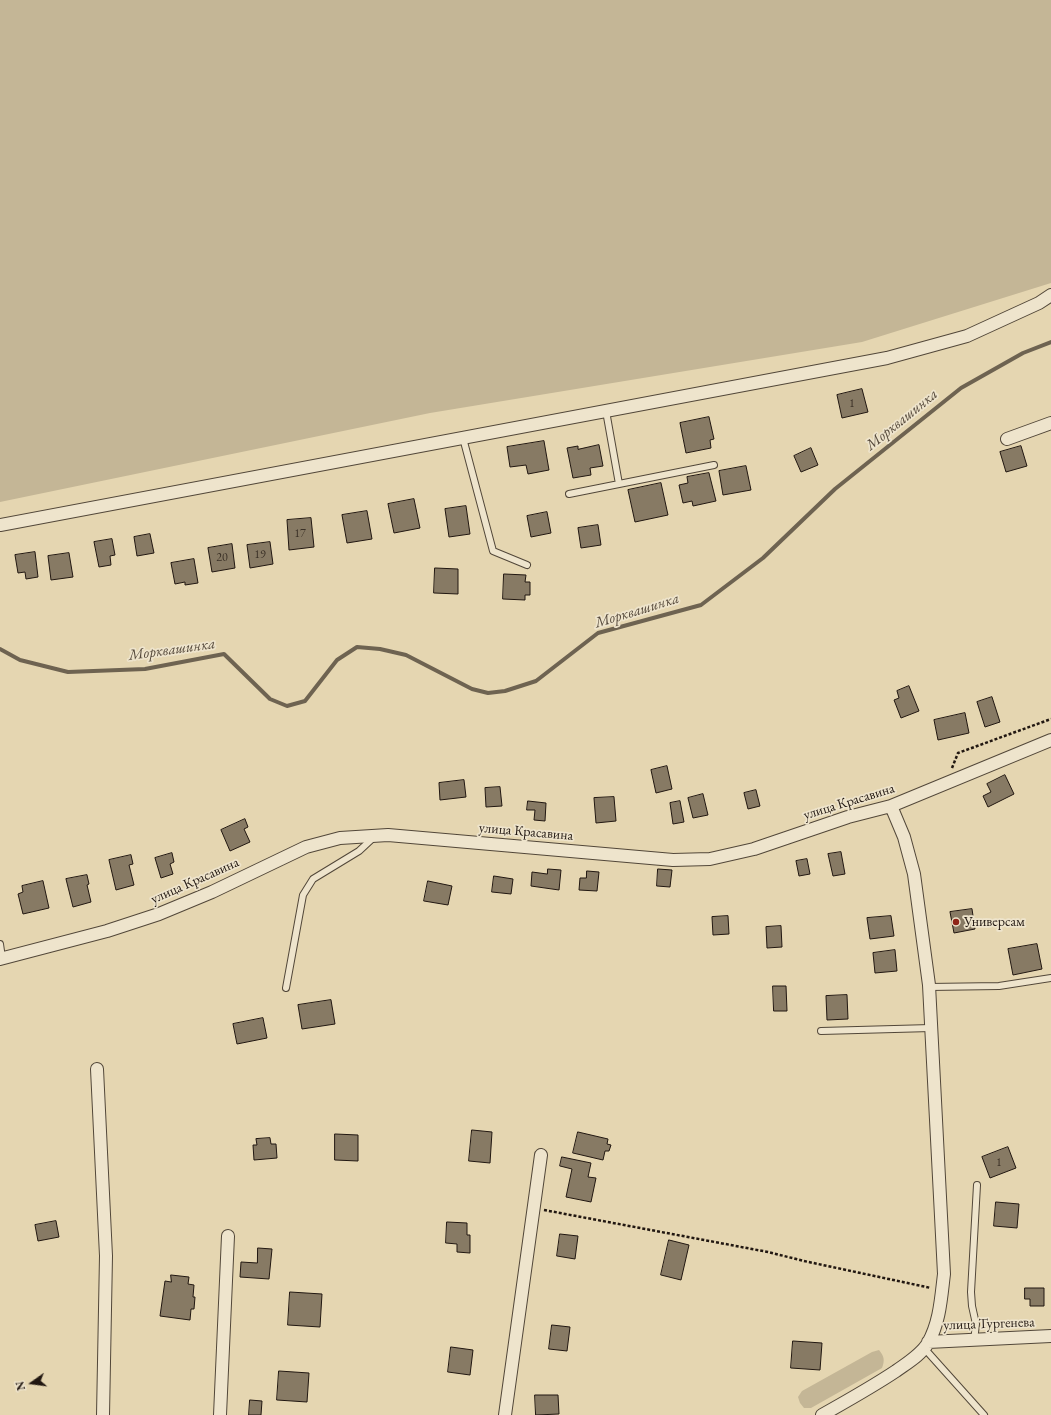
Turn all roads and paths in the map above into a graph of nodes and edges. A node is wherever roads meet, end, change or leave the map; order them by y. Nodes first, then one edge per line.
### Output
1 (1051, 295) edge
2 (606, 411) junction
3 (1051, 423) edge
4 (463, 438) junction
5 (1007, 439) dead end
6 (714, 465) dead end
7 (619, 484) junction
8 (569, 494) dead end
9 (0, 525) edge
10 (527, 565) dead end
11 (1051, 719) edge
12 (1051, 740) edge
13 (945, 783) junction
14 (891, 806) junction
15 (375, 836) junction
16 (0, 944) edge
17 (1, 958) edge
18 (1051, 978) edge
19 (929, 987) junction
20 (286, 988) dead end
21 (931, 1028) junction
22 (821, 1031) dead end
23 (97, 1069) dead end
24 (541, 1155) dead end
25 (977, 1185) dead end
26 (534, 1208) junction
27 (228, 1236) dead end
28 (942, 1291) junction
29 (1051, 1336) edge
30 (974, 1340) junction
31 (926, 1345) junction
32 (835, 1412) edge
33 (103, 1415) edge
34 (220, 1415) edge
35 (505, 1415) edge
36 (822, 1415) edge
37 (984, 1415) edge

1 - 2 street
2 - 4 street
2 - 7 lane
3 - 5 street
4 - 9 street
4 - 10 lane
6 - 7 lane
7 - 8 lane
11 - 13 path
12 - 13 street, улица Красавина
13 - 14 street, улица Красавина
14 - 15 street, улица Красавина
14 - 19 street
15 - 17 street, улица Красавина
15 - 20 lane
16 - 17 lane
18 - 19 lane
19 - 21 street
21 - 22 lane
21 - 28 street
23 - 33 street
24 - 26 street
25 - 30 lane
26 - 28 path
26 - 35 street
27 - 34 street
28 - 31 street
29 - 30 street, улица Тургенева
30 - 31 street, улица Тургенева
31 - 32 street
31 - 37 lane
32 - 36 street

